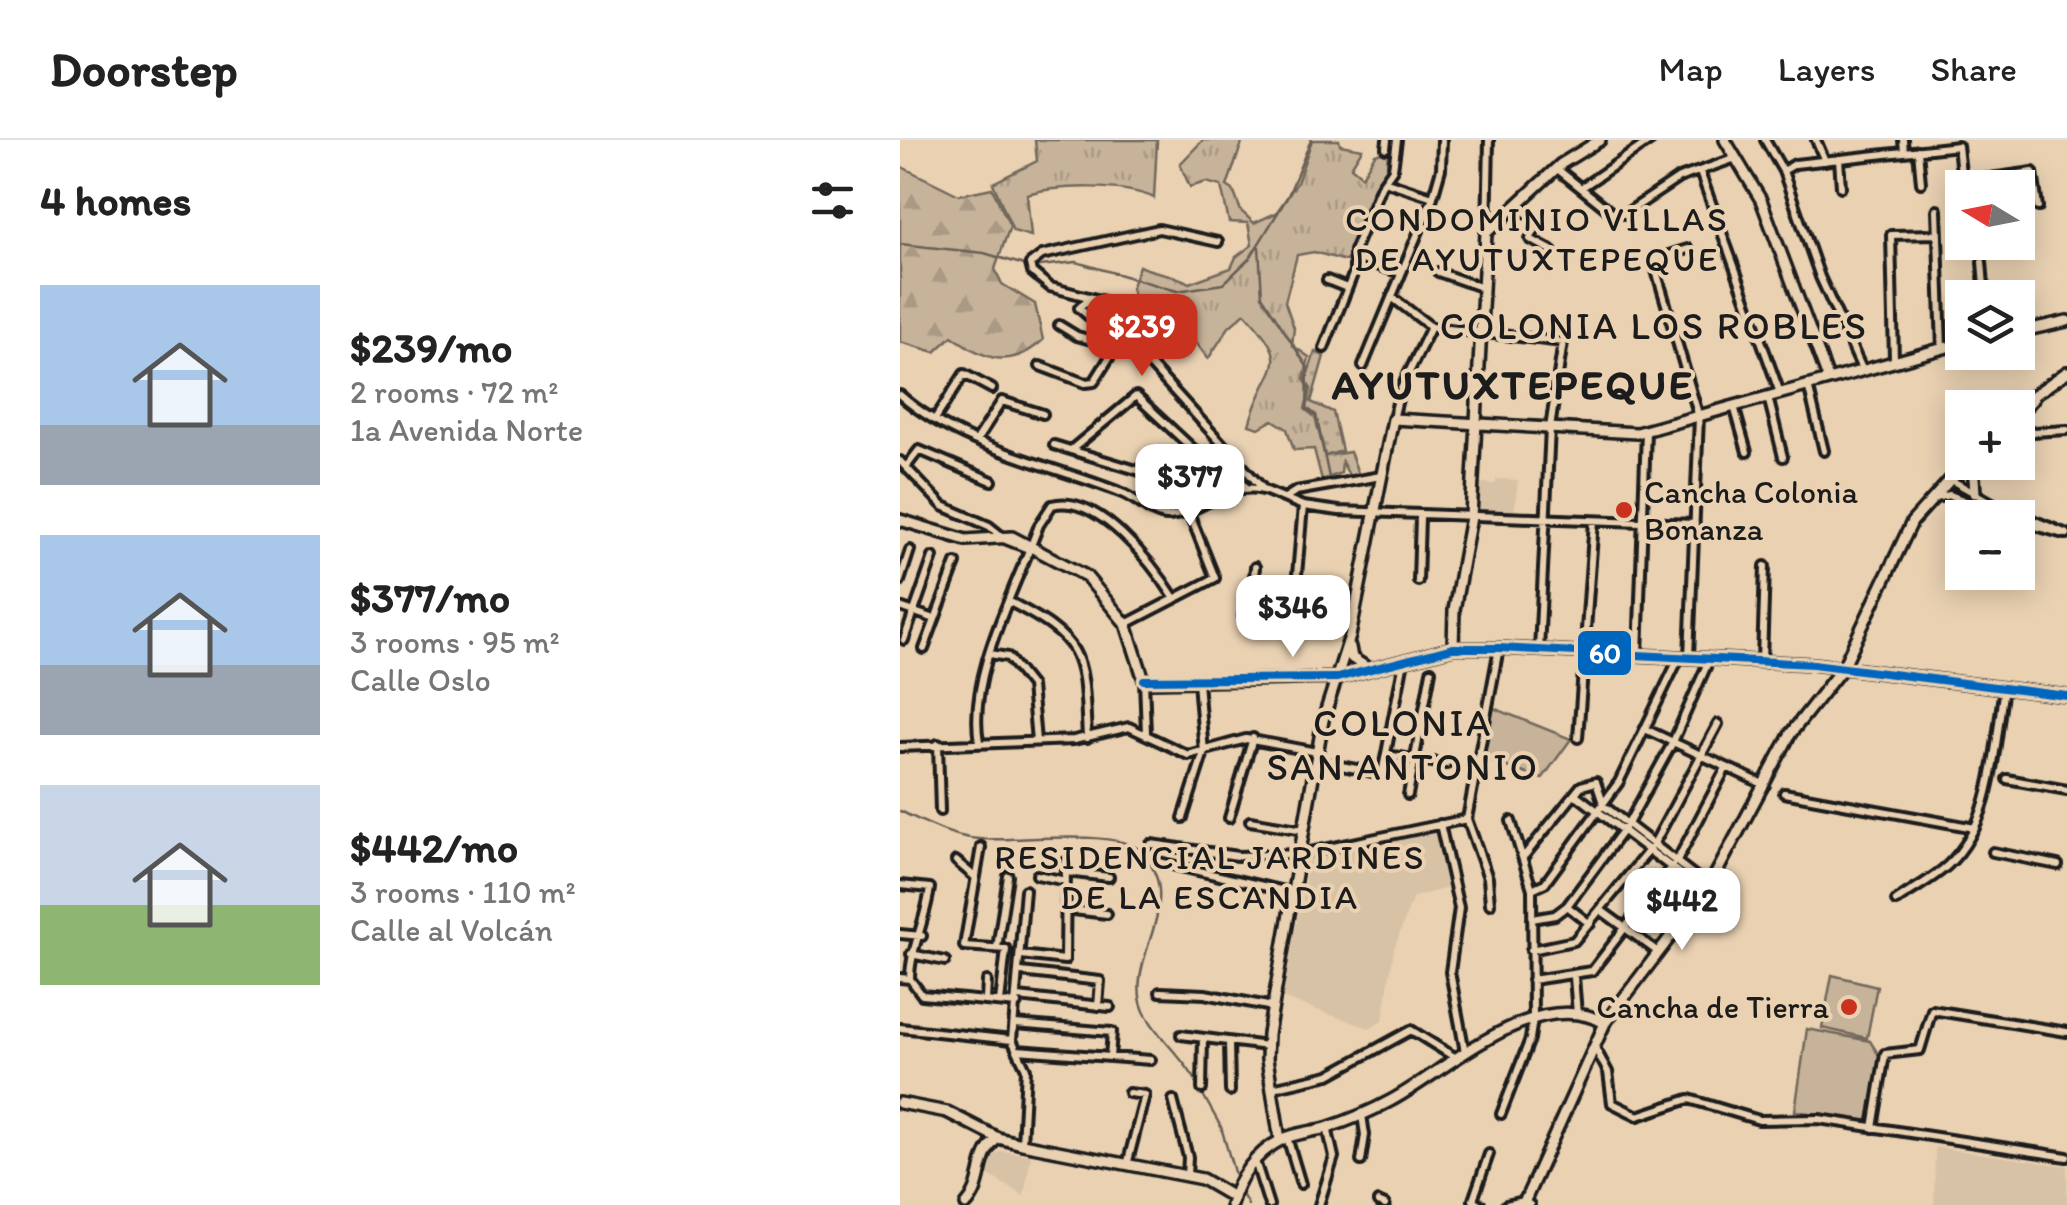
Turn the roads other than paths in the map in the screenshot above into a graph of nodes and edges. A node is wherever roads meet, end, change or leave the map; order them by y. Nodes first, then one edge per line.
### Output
1 (1396, 140) edge
2 (1442, 140) edge
3 (1489, 140) edge
4 (1600, 140) edge
5 (1651, 140) edge
6 (1725, 140) edge
7 (1765, 140) edge
8 (1816, 140) edge
9 (1903, 140) edge
10 (1918, 150) junction
11 (1904, 152) junction
12 (1737, 158) junction
13 (1840, 159) junction
14 (1825, 161) junction
15 (1556, 168) junction
16 (1783, 171) junction
17 (1700, 172) junction
18 (1387, 182) junction
19 (1920, 183) dead end
20 (1840, 187) dead end
21 (1581, 188) junction
22 (1432, 197) junction
23 (1514, 206) junction
24 (2038, 208) dead end
25 (1937, 210) dead end
26 (1486, 233) junction
27 (1936, 234) junction
28 (1218, 242) dead end
29 (1688, 249) dead end
30 (1551, 250) dead end
31 (1354, 258) junction
32 (1982, 262) dead end
33 (1438, 272) dead end
34 (1401, 273) junction
35 (1326, 280) dead end
36 (1984, 280) edge
37 (1348, 288) junction
38 (1483, 288) junction
39 (1393, 298) junction
40 (1119, 310) junction
41 (2067, 321) edge
42 (1058, 326) dead end
43 (1431, 328) junction
44 (2035, 328) edge
45 (1480, 332) junction
46 (1113, 346) junction
47 (1945, 347) edge
48 (1324, 348) dead end
49 (1942, 348) junction
50 (1894, 360) junction
51 (1040, 366) dead end
52 (1363, 366) dead end
53 (1862, 368) junction
54 (2067, 372) edge
55 (1828, 378) junction
56 (1808, 385) junction
57 (992, 389) dead end
58 (2039, 390) junction
59 (1780, 392) junction
60 (2035, 393) edge
61 (900, 395) edge
62 (2035, 395) edge
63 (1768, 396) junction
64 (1734, 406) junction
65 (1043, 414) dead end
66 (1700, 417) junction
67 (1393, 419) junction
68 (935, 420) junction
69 (1476, 424) junction
70 (1550, 428) junction
71 (2067, 430) edge
72 (1646, 431) junction
73 (2035, 431) edge
74 (978, 438) junction
75 (1054, 445) dead end
76 (1072, 450) junction
77 (1824, 451) dead end
78 (1746, 452) dead end
79 (1782, 456) dead end
80 (903, 464) edge
81 (1220, 469) junction
82 (1382, 476) junction
83 (1951, 480) joint
84 (1971, 480) edge
85 (992, 481) dead end
86 (1246, 488) junction
87 (1264, 490) junction
88 (1973, 497) junction
89 (1284, 499) junction
90 (1978, 500) edge
91 (1926, 503) junction
92 (1303, 506) junction
93 (1188, 510) junction
94 (1376, 514) junction
95 (1420, 517) junction
96 (1471, 517) junction
97 (1545, 519) junction
98 (900, 520) edge
99 (1594, 521) junction
100 (1643, 522) junction
101 (1695, 524) junction
102 (2035, 526) edge
103 (2067, 534) edge
104 (1005, 538) junction
105 (1030, 548) junction
106 (910, 550) dead end
107 (933, 557) dead end
108 (956, 563) dead end
109 (1764, 566) dead end
110 (1256, 567) dead end
111 (900, 580) edge
112 (1418, 581) dead end
113 (1175, 599) junction
114 (1010, 602) junction
115 (900, 608) edge
116 (914, 612) junction
117 (935, 619) junction
118 (1293, 621) junction
119 (1126, 624) junction
120 (1351, 631) junction
121 (904, 640) dead end
122 (1453, 648) junction
123 (1499, 648) junction
124 (924, 649) dead end
125 (1539, 650) junction
126 (1588, 652) junction
127 (990, 654) junction
128 (1638, 655) junction
129 (1684, 657) junction
130 (1710, 658) junction
131 (1404, 660) junction
132 (1762, 661) junction
133 (1813, 664) junction
134 (1844, 667) junction
135 (1370, 670) junction
136 (1431, 671) dead end
137 (1336, 678) junction
138 (1144, 680) junction
139 (1198, 682) junction
140 (2004, 687) junction
141 (1824, 691) junction
142 (2067, 696) edge
143 (1718, 724) dead end
144 (1645, 728) junction
145 (1146, 734) junction
146 (1087, 738) junction
147 (1253, 738) junction
148 (1578, 738) dead end
149 (1036, 741) junction
150 (979, 742) junction
151 (1674, 742) junction
152 (938, 744) junction
153 (900, 747) edge
154 (1204, 752) junction
155 (1386, 755) junction
156 (1699, 755) junction
157 (1316, 756) junction
158 (1415, 759) junction
159 (1446, 764) dead end
160 (1726, 768) junction
161 (2008, 779) dead end
162 (1765, 785) junction
163 (2067, 790) edge
164 (1784, 793) dead end
165 (1575, 794) junction
166 (1408, 795) dead end
167 (1602, 809) junction
168 (940, 811) dead end
169 (1183, 818) dead end
170 (1229, 818) dead end
171 (1467, 818) junction
172 (1250, 821) dead end
173 (1511, 821) dead end
174 (1440, 824) junction
175 (1627, 826) junction
176 (1975, 828) junction
177 (1304, 830) junction
178 (1150, 844) dead end
179 (1652, 846) junction
180 (981, 848) dead end
181 (1993, 852) dead end
182 (1300, 854) junction
183 (1524, 855) junction
184 (956, 861) dead end
185 (1066, 862) dead end
186 (1159, 862) dead end
187 (1675, 863) junction
188 (2058, 865) dead end
189 (1066, 872) junction
190 (1037, 874) dead end
191 (1008, 876) dead end
192 (1109, 877) dead end
193 (976, 878) junction
194 (1066, 881) junction
195 (900, 885) edge
196 (1532, 889) junction
197 (1025, 890) dead end
198 (1707, 890) junction
199 (1293, 892) junction
200 (1896, 901) dead end
201 (1490, 904) dead end
202 (1567, 906) junction
203 (1066, 910) junction
204 (1602, 911) junction
205 (1107, 914) dead end
206 (1532, 919) junction
207 (1590, 924) junction
208 (1626, 928) junction
209 (900, 934) edge
210 (922, 936) junction
211 (997, 948) junction
212 (1531, 950) junction
213 (1658, 952) junction
214 (912, 954) junction
215 (1021, 955) junction
216 (945, 961) dead end
217 (1021, 972) junction
218 (1574, 977) junction
219 (900, 978) edge
220 (910, 979) junction
221 (1531, 980) junction
222 (987, 981) dead end
223 (1160, 992) dead end
224 (1018, 1000) junction
225 (986, 1001) junction
226 (1000, 1002) junction
227 (1098, 1006) junction
228 (1110, 1007) dead end
229 (1273, 1007) junction
230 (1578, 1014) junction
231 (1533, 1019) junction
232 (1604, 1023) junction
233 (1015, 1024) junction
234 (900, 1028) edge
235 (2067, 1032) edge
236 (1181, 1036) dead end
237 (1204, 1038) junction
238 (1012, 1040) junction
239 (1229, 1042) junction
240 (1594, 1045) junction
241 (1267, 1046) junction
242 (1016, 1050) junction
243 (1466, 1052) junction
244 (1110, 1057) junction
245 (1456, 1058) junction
246 (1151, 1060) dead end
247 (1271, 1088) junction
248 (1202, 1089) dead end
249 (1230, 1092) dead end
250 (1129, 1093) dead end
251 (1173, 1100) dead end
252 (900, 1103) edge
253 (1362, 1114) junction
254 (1502, 1114) dead end
255 (1327, 1127) junction
256 (1873, 1128) junction
257 (998, 1138) junction
258 (1284, 1138) junction
259 (1022, 1144) junction
260 (1489, 1154) dead end
261 (2067, 1157) edge
262 (1254, 1160) junction
263 (1361, 1161) dead end
264 (1127, 1164) junction
265 (1186, 1176) junction
266 (1301, 1184) dead end
267 (1232, 1201) edge
268 (1526, 1204) edge
269 (966, 1205) edge
270 (1269, 1205) edge
271 (1318, 1205) edge
272 (1481, 1205) edge
273 (1506, 1205) edge

1 - 18 street
2 - 22 street
3 - 26 street
4 - 15 street
5 - 21 street
6 - 12 street
7 - 16 street
8 - 14 street
9 - 11 street
10 - 11 street
10 - 19 street
10 - 24 street
11 - 13 street
12 - 17 street
12 - 55 street
13 - 14 street
13 - 20 street
14 - 16 street
15 - 21 street
15 - 23 street
16 - 53 street
17 - 21 street
17 - 59 street
18 - 22 street
18 - 31 street
22 - 34 street
23 - 26 street
23 - 30 street
25 - 27 street
26 - 38 street
27 - 49 street
27 - 50 street
28 - 40 street
29 - 66 street
31 - 34 street
31 - 37 street
32 - 36 street
33 - 38 street
34 - 39 street
35 - 37 street
37 - 48 street
38 - 45 street
39 - 43 street
39 - 52 street
40 - 46 street
40 - 87 street
41 - 44 street
42 - 46 street
43 - 45 street
43 - 67 street
45 - 69 street
45 - 70 street
46 - 51 street
47 - 49 street
49 - 50 street
50 - 53 street
53 - 55 street
54 - 58 street
55 - 56 street
56 - 59 street
56 - 77 street
57 - 68 street
58 - 60 street
58 - 62 street
59 - 63 street
61 - 68 street
63 - 64 street
63 - 79 street
64 - 66 street
64 - 78 street
65 - 74 street
66 - 72 street
66 - 101 street
67 - 69 street
67 - 82 street
68 - 74 street
69 - 70 street
69 - 96 street
70 - 72 street
70 - 97 street
71 - 73 street
72 - 100 street
74 - 93 street
75 - 76 street
76 - 81 street
76 - 81 street
80 - 85 street
80 - 104 street
81 - 86 street
82 - 89 street
82 - 94 street
83 - 88 street
83 - 91 street
84 - 88 street
86 - 87 street
86 - 93 street
87 - 89 street
88 - 90 street
88 - 91 street
88 - 103 street
89 - 92 street
91 - 134 street
92 - 94 street
92 - 118 street
93 - 113 street
94 - 95 street
94 - 120 street
95 - 96 street
95 - 112 street
96 - 97 street
96 - 122 street
97 - 99 street
97 - 125 street
98 - 104 street
99 - 100 street
99 - 126 street
100 - 101 street
100 - 128 street
101 - 129 street
102 - 103 street
104 - 105 street
105 - 113 street
105 - 114 street
105 - 119 street
106 - 111 street
107 - 116 street
108 - 117 street
109 - 132 street
110 - 118 street
113 - 119 street
114 - 127 street
114 - 146 street
115 - 116 street
116 - 117 street
116 - 121 street
117 - 124 street
118 - 120 street
119 - 138 street
120 - 135 street
120 - 137 street
122 - 123 street
122 - 131 street
123 - 125 street
123 - 171 street
125 - 126 street
126 - 128 street
126 - 148 street
127 - 149 street
127 - 150 street
128 - 129 street
129 - 130 street
129 - 144 street
130 - 132 street
130 - 151 street
131 - 135 street
131 - 155 street
132 - 133 street
133 - 134 street
133 - 141 street
134 - 140 street
134 - 141 street
135 - 137 street
136 - 158 street
137 - 139 street
137 - 157 street
138 - 139 street
138 - 145 street
139 - 154 street
140 - 142 street
140 - 176 street
141 - 162 street
143 - 156 street
144 - 151 street
144 - 167 street
145 - 146 street
145 - 154 street
146 - 149 street
147 - 154 street
147 - 157 street
147 - 170 street
149 - 150 street
150 - 152 street
151 - 156 street
151 - 175 street
152 - 153 street
152 - 168 street
154 - 169 street
155 - 157 street
155 - 158 street
156 - 160 street
156 - 179 street
157 - 177 street
158 - 159 street
158 - 166 street
160 - 162 street
160 - 187 street
161 - 163 street
162 - 198 street
164 - 176 street
165 - 167 street
165 - 167 street
165 - 183 street
167 - 175 street
167 - 196 street
171 - 174 street
171 - 201 street
172 - 177 street
173 - 183 street
174 - 182 street
174 - 243 street
175 - 179 street
175 - 202 street
176 - 200 street
177 - 182 street
178 - 182 street
179 - 187 street
179 - 204 street
180 - 193 street
181 - 188 street
182 - 199 street
183 - 196 street
184 - 193 street
185 - 189 street
186 - 199 street
187 - 198 street
187 - 208 street
189 - 192 street
189 - 194 street
190 - 194 street
191 - 211 street
193 - 211 street
194 - 203 street
195 - 210 street
196 - 206 street
197 - 215 street
198 - 213 street
199 - 229 street
202 - 206 street
202 - 207 street
203 - 205 street
203 - 215 street
204 - 207 street
204 - 208 street
206 - 212 street
207 - 212 street
208 - 213 street
208 - 218 street
209 - 210 street
210 - 214 street
211 - 226 street
212 - 221 street
213 - 232 street
214 - 216 street
214 - 220 street
215 - 217 street
217 - 224 street
217 - 227 street
218 - 221 street
218 - 230 street
219 - 220 street
220 - 225 street
221 - 231 street
222 - 225 street
223 - 229 street
224 - 226 street
224 - 227 street
224 - 233 street
225 - 226 street
227 - 228 street
229 - 241 street
230 - 231 street
230 - 232 street
231 - 243 street
231 - 254 street
232 - 240 street
233 - 238 street
233 - 244 street
234 - 238 street
235 - 256 street
236 - 237 street
237 - 239 street
237 - 248 street
238 - 242 street
239 - 241 street
239 - 249 street
240 - 256 street
240 - 268 street
241 - 247 street
242 - 244 street
242 - 259 street
243 - 245 street
244 - 246 street
245 - 247 street
245 - 253 street
247 - 258 street
250 - 264 street
251 - 265 street
252 - 257 street
253 - 255 street
253 - 263 street
255 - 258 street
255 - 271 street
256 - 261 street
257 - 259 street
257 - 269 street
258 - 262 street
258 - 266 street
259 - 264 street
260 - 272 street
262 - 267 street
262 - 270 street
264 - 265 street
265 - 267 street
268 - 273 street

